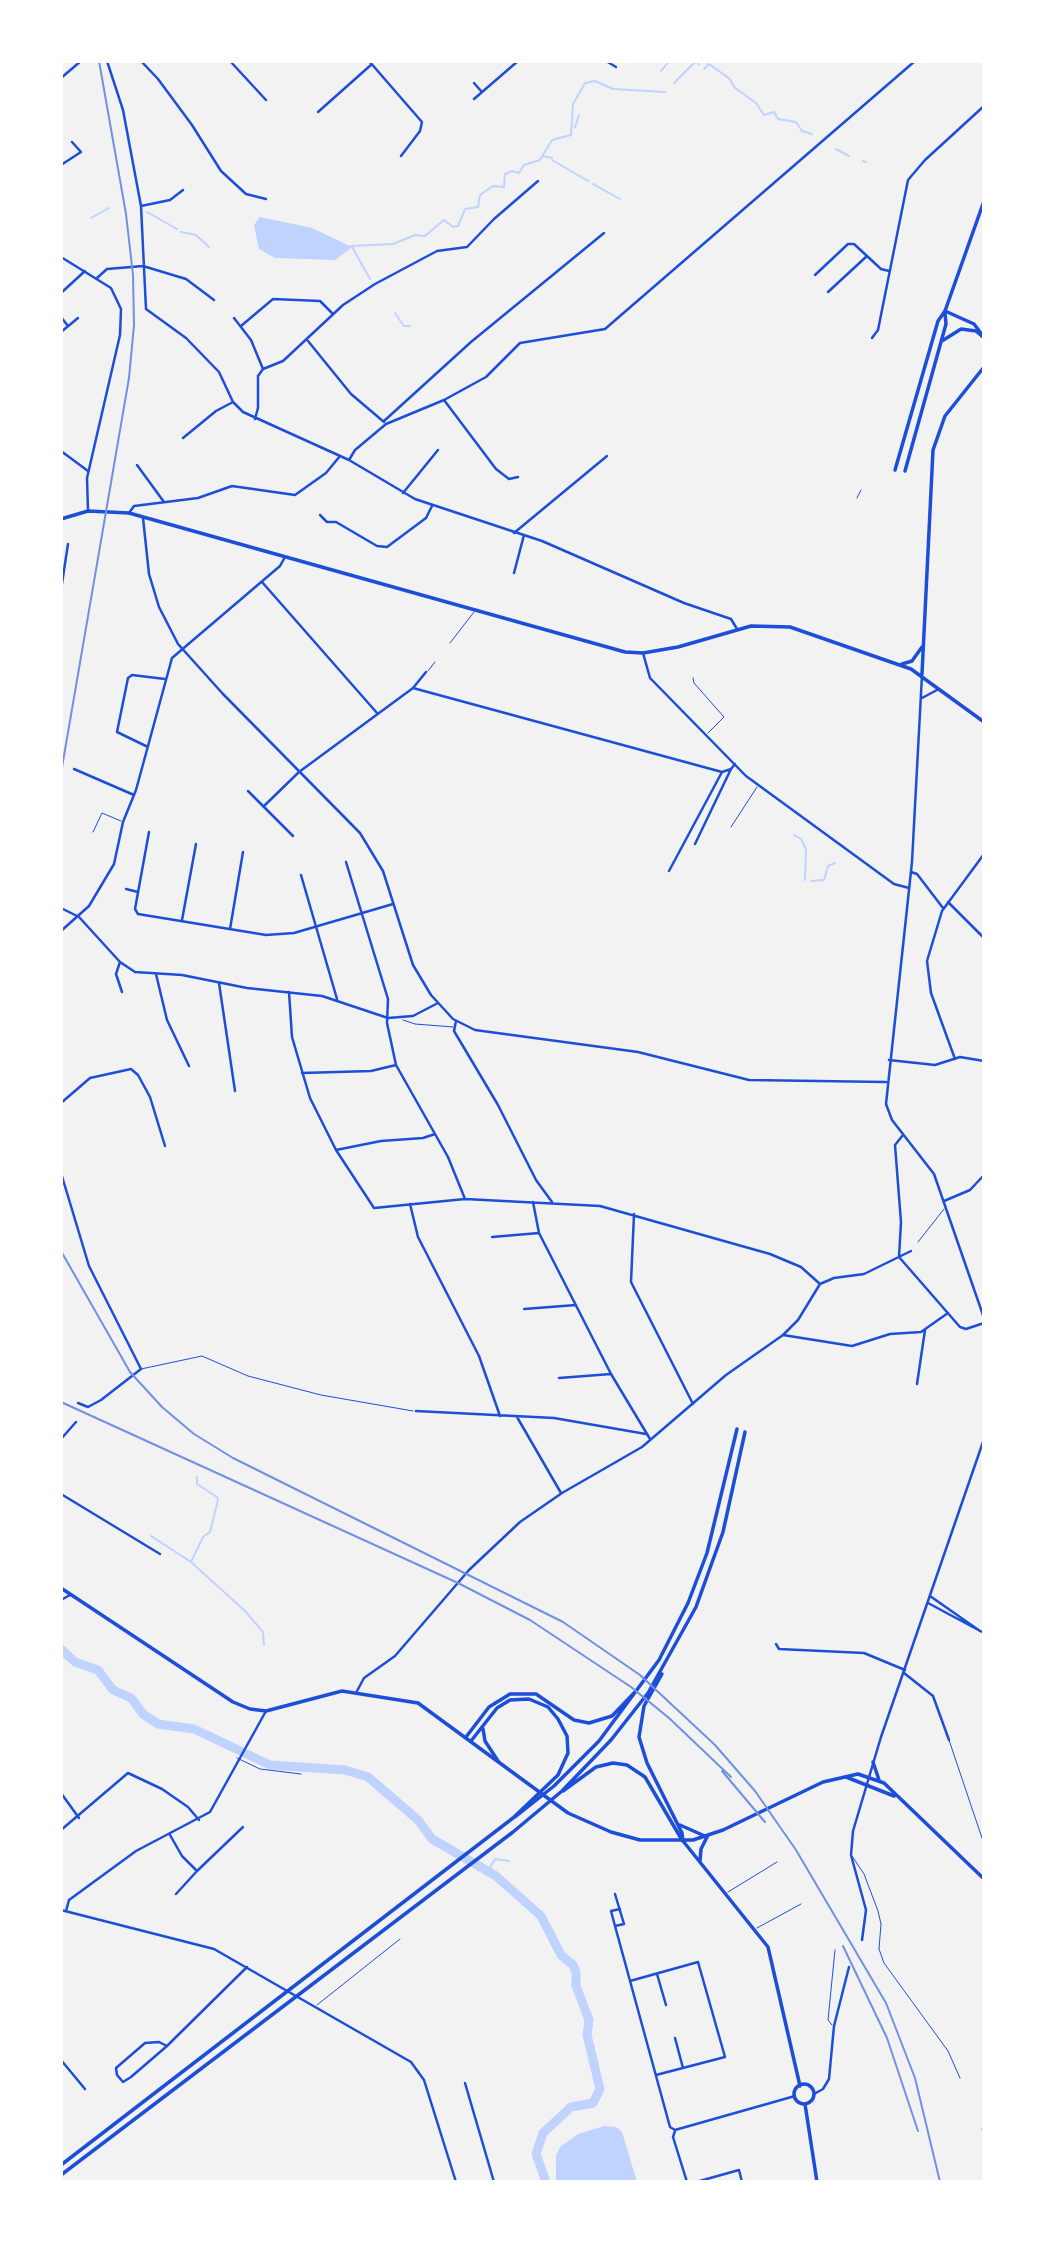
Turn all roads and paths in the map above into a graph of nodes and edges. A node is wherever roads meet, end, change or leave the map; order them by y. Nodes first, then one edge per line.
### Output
1 (81, 61) edge
2 (107, 61) edge
3 (141, 61) edge
4 (230, 61) edge
5 (518, 61) edge
6 (606, 61) edge
7 (915, 61) edge
8 (370, 63) edge
9 (616, 67) dead end
10 (61, 78) edge
11 (474, 83) dead end
12 (482, 92) junction
13 (474, 99) dead end
14 (266, 100) dead end
15 (984, 106) edge
16 (318, 112) dead end
17 (72, 142) dead end
18 (401, 156) dead end
19 (61, 165) edge
20 (538, 181) dead end
21 (183, 190) dead end
22 (266, 199) dead end
23 (984, 201) edge
24 (141, 206) junction
25 (604, 233) dead end
26 (867, 256) junction
27 (61, 257) edge
28 (143, 266) junction
29 (85, 271) junction
30 (889, 271) junction
31 (815, 275) dead end
32 (97, 278) junction
33 (828, 292) dead end
34 (61, 293) edge
35 (214, 300) dead end
36 (945, 311) junction
37 (333, 314) junction
38 (61, 317) edge
39 (78, 318) dead end
40 (234, 318) dead end
41 (68, 326) junction
42 (241, 327) junction
43 (61, 332) edge
44 (984, 337) edge
45 (872, 338) dead end
46 (308, 341) junction
47 (940, 342) junction
48 (984, 367) edge
49 (263, 369) junction
50 (444, 400) junction
51 (233, 402) junction
52 (254, 419) junction
53 (385, 422) junction
54 (183, 438) dead end
55 (438, 450) dead end
56 (61, 451) edge
57 (340, 456) junction
58 (607, 456) dead end
59 (349, 460) junction
60 (137, 465) dead end
61 (895, 470) dead end
62 (88, 471) junction
63 (905, 471) dead end
64 (518, 477) dead end
65 (862, 490) dead end
66 (403, 493) junction
67 (857, 498) dead end
68 (164, 502) junction
69 (432, 506) junction
70 (90, 511) junction
71 (127, 513) junction
72 (320, 515) dead end
73 (143, 518) junction
74 (61, 519) edge
75 (514, 533) junction
76 (524, 535) junction
77 (68, 544) dead end
78 (285, 557) junction
79 (514, 573) dead end
80 (262, 582) junction
81 (61, 590) edge
82 (474, 610) junction
83 (737, 629) junction
84 (450, 643) dead end
85 (923, 646) junction
86 (181, 649) junction
87 (643, 653) junction
88 (435, 662) dead end
89 (900, 664) junction
90 (426, 672) joint
91 (922, 674) junction
92 (693, 678) dead end
93 (165, 679) junction
94 (413, 688) junction
95 (944, 691) junction
96 (920, 701) junction
97 (377, 713) junction
98 (984, 722) edge
99 (706, 735) junction
100 (148, 747) junction
101 (735, 764) junction
102 (74, 769) dead end
103 (731, 769) junction
104 (299, 772) junction
105 (722, 772) junction
106 (758, 785) junction
107 (248, 791) dead end
108 (134, 795) junction
109 (707, 799) junction
110 (715, 804) junction
111 (264, 806) junction
112 (123, 822) junction
113 (732, 827) dead end
114 (690, 828) junction
115 (93, 832) dead end
116 (149, 832) dead end
117 (699, 834) junction
118 (293, 836) dead end
119 (196, 844) dead end
120 (695, 844) dead end
121 (243, 852) dead end
122 (984, 854) edge
123 (346, 862) dead end
124 (669, 871) dead end
125 (911, 872) junction
126 (301, 875) dead end
127 (909, 888) junction
128 (126, 889) dead end
129 (138, 892) junction
130 (948, 902) junction
131 (393, 904) junction
132 (61, 908) edge
133 (943, 908) junction
134 (363, 912) junction
135 (79, 917) junction
136 (182, 920) junction
137 (317, 926) junction
138 (230, 929) junction
139 (61, 931) edge
140 (984, 938) edge
141 (120, 962) junction
142 (156, 974) junction
143 (219, 983) junction
144 (122, 992) dead end
145 (289, 992) junction
146 (338, 1000) junction
147 (438, 1003) junction
148 (388, 1018) junction
149 (402, 1018) junction
150 (456, 1021) junction
151 (454, 1027) junction
152 (955, 1059) junction
153 (889, 1060) junction
154 (984, 1060) edge
155 (396, 1065) junction
156 (189, 1066) dead end
157 (302, 1073) junction
158 (886, 1082) junction
159 (235, 1091) dead end
160 (61, 1103) edge
161 (435, 1133) junction
162 (904, 1135) junction
163 (165, 1146) dead end
164 (336, 1150) junction
165 (61, 1173) edge
166 (984, 1175) edge
167 (977, 1185) junction
168 (984, 1188) edge
169 (465, 1199) junction
170 (944, 1201) junction
171 (533, 1202) junction
172 (552, 1202) junction
173 (411, 1204) junction
174 (946, 1207) junction
175 (634, 1214) junction
176 (539, 1233) junction
177 (492, 1237) dead end
178 (918, 1242) dead end
179 (911, 1251) dead end
180 (899, 1257) junction
181 (820, 1284) junction
182 (984, 1294) edge
183 (976, 1296) junction
184 (576, 1305) junction
185 (524, 1309) dead end
186 (948, 1313) junction
187 (984, 1318) edge
188 (984, 1323) edge
189 (925, 1330) junction
190 (783, 1335) junction
191 (141, 1368) junction
192 (611, 1374) junction
193 (559, 1378) dead end
194 (917, 1384) dead end
195 (78, 1403) dead end
196 (693, 1404) junction
197 (416, 1411) joint
198 (500, 1416) junction
199 (517, 1417) junction
200 (76, 1422) dead end
201 (737, 1430) dead end
202 (745, 1432) dead end
203 (646, 1434) junction
204 (61, 1439) edge
205 (984, 1439) edge
206 (650, 1440) junction
207 (562, 1493) junction
208 (61, 1494) edge
209 (160, 1554) dead end
210 (61, 1588) edge
211 (71, 1594) junction
212 (930, 1596) junction
213 (61, 1600) edge
214 (928, 1603) junction
215 (982, 1632) edge
216 (776, 1644) dead end
217 (663, 1669) junction
218 (905, 1671) junction
219 (640, 1689) junction
220 (357, 1691) junction
221 (266, 1711) junction
222 (483, 1726) junction
223 (466, 1737) junction
224 (949, 1740) joint
225 (471, 1741) junction
226 (238, 1757) junction
227 (498, 1761) junction
228 (873, 1762) junction
229 (301, 1774) dead end
230 (844, 1776) junction
231 (868, 1777) junction
232 (879, 1780) junction
233 (866, 1783) junction
234 (552, 1785) junction
235 (562, 1791) junction
236 (61, 1793) edge
237 (898, 1798) junction
238 (79, 1818) junction
239 (199, 1821) junction
240 (678, 1824) junction
241 (243, 1827) dead end
242 (61, 1830) edge
243 (170, 1834) junction
244 (707, 1837) junction
245 (683, 1842) junction
246 (984, 1844) edge
247 (850, 1855) junction
248 (700, 1862) junction
249 (777, 1862) dead end
250 (197, 1871) junction
251 (984, 1879) edge
252 (725, 1893) junction
253 (176, 1894) dead end
254 (615, 1894) dead end
255 (802, 1904) dead end
256 (620, 1909) junction
257 (61, 1910) edge
258 (66, 1911) junction
259 (615, 1926) junction
260 (755, 1929) junction
261 (400, 1939) dead end
262 (862, 1940) dead end
263 (835, 1950) dead end
264 (247, 1967) junction
265 (849, 1967) dead end
266 (657, 1974) junction
267 (630, 1981) junction
268 (666, 2005) dead end
269 (315, 2007) junction
270 (834, 2026) junction
271 (675, 2038) dead end
272 (167, 2046) junction
273 (61, 2060) edge
274 (683, 2068) junction
275 (656, 2075) junction
276 (960, 2078) dead end
277 (464, 2083) dead end
278 (800, 2085) junction
279 (85, 2089) dead end
280 (814, 2094) junction
281 (795, 2096) junction
282 (805, 2104) junction
283 (982, 2129) dead end
284 (675, 2130) junction
285 (984, 2136) edge
286 (61, 2165) edge
287 (61, 2175) edge
288 (456, 2182) edge
289 (494, 2182) edge
290 (687, 2182) edge
291 (696, 2182) edge
292 (742, 2182) edge
293 (817, 2182) edge

1 - 10 street
2 - 24 street
3 - 22 street
4 - 14 street
5 - 12 street
6 - 9 street
7 - 50 street
8 - 16 street
8 - 18 street
11 - 12 street
12 - 13 street
15 - 30 street
17 - 19 street
20 - 37 street
21 - 24 street
23 - 36 main road
24 - 28 street
25 - 53 street
26 - 30 street
26 - 31 street
26 - 33 street
27 - 29 street
28 - 32 street
28 - 35 street
28 - 51 street
29 - 32 street
29 - 34 street
30 - 45 street
32 - 62 street
36 - 44 main road
36 - 47 main road
36 - 61 main road
37 - 42 street
37 - 46 street
38 - 41 street
39 - 41 street
40 - 42 street
41 - 43 street
42 - 49 street
44 - 47 main road
46 - 49 street
46 - 53 street
47 - 63 main road
48 - 85 main road
49 - 52 street
50 - 53 street
50 - 64 street
51 - 52 street
51 - 54 street
52 - 57 street
53 - 59 street
55 - 66 street
56 - 62 street
57 - 59 street
57 - 68 street
58 - 75 street
59 - 66 street
60 - 68 street
62 - 70 street
65 - 67 lane
66 - 69 street
68 - 71 street
69 - 72 street
69 - 75 street
70 - 71 main road
70 - 74 main road
71 - 73 main road
73 - 78 main road
73 - 86 street
75 - 76 street
76 - 79 street
76 - 83 street
77 - 81 street
78 - 80 street
78 - 82 main road
80 - 86 street
80 - 97 street
82 - 84 lane
82 - 87 main road
83 - 87 main road
83 - 89 main road
85 - 89 main road
85 - 91 main road
86 - 93 street
86 - 104 street
87 - 99 street
88 - 90 lane
89 - 91 main road
90 - 94 street
91 - 95 main road
91 - 96 street
92 - 99 lane
93 - 100 street
93 - 100 street
94 - 97 street
94 - 105 street
95 - 96 street
95 - 98 main road
96 - 125 street
97 - 104 street
99 - 101 street
100 - 108 street
101 - 103 street
101 - 106 street
102 - 108 street
103 - 105 street
103 - 110 street
104 - 111 street
104 - 131 street
105 - 109 street
106 - 113 lane
106 - 127 street
107 - 111 street
108 - 112 street
109 - 110 street
109 - 114 street
110 - 117 street
111 - 118 street
112 - 115 lane
112 - 135 street
114 - 117 street
114 - 124 street
116 - 129 street
117 - 120 street
119 - 136 street
121 - 138 street
122 - 130 street
123 - 134 street
125 - 127 street
125 - 133 street
126 - 137 street
127 - 153 street
128 - 129 street
129 - 136 street
130 - 133 street
130 - 140 street
131 - 134 street
131 - 147 street
132 - 135 street
133 - 152 street
134 - 137 street
134 - 148 street
135 - 139 street
135 - 141 street
136 - 138 street
137 - 138 street
137 - 146 street
141 - 142 street
141 - 144 street
142 - 143 street
142 - 156 street
143 - 145 street
143 - 159 street
145 - 146 street
145 - 157 street
146 - 148 street
147 - 149 street
147 - 150 street
148 - 149 street
148 - 155 street
149 - 151 lane
150 - 151 street
150 - 158 street
151 - 172 street
152 - 153 street
152 - 154 street
153 - 158 street
155 - 157 street
155 - 161 street
157 - 164 street
158 - 162 street
160 - 163 street
161 - 164 street
161 - 169 street
162 - 170 street
162 - 180 street
164 - 173 street
165 - 191 street
166 - 167 street
167 - 168 street
167 - 170 street
169 - 171 street
169 - 173 street
170 - 174 street
171 - 172 street
171 - 176 street
172 - 175 street
173 - 198 street
174 - 178 lane
174 - 183 street
175 - 181 street
175 - 196 street
176 - 177 street
176 - 184 street
179 - 180 street
180 - 181 street
180 - 186 street
181 - 190 street
182 - 183 street
183 - 187 street
184 - 185 street
184 - 192 street
186 - 188 street
186 - 189 street
189 - 190 street
189 - 194 street
190 - 196 street
191 - 195 street
191 - 197 lane
192 - 193 street
192 - 203 street
196 - 206 street
197 - 198 street
198 - 199 street
199 - 203 street
199 - 207 street
200 - 204 street
201 - 219 main road
202 - 217 main road
203 - 206 street
205 - 212 street
206 - 207 street
207 - 220 street
208 - 209 street
210 - 211 main road
211 - 213 street
211 - 221 main road
212 - 214 street
212 - 215 street
214 - 215 street
214 - 218 street
216 - 218 street
217 - 235 main road
217 - 240 main road
218 - 224 street
218 - 228 street
219 - 223 main road
219 - 234 main road
220 - 221 main road
220 - 223 main road
221 - 226 street
222 - 225 main road
222 - 227 main road
222 - 234 main road
223 - 225 main road
224 - 246 lane
225 - 227 main road
226 - 229 lane
226 - 239 street
227 - 245 main road
228 - 231 street
228 - 232 main road
230 - 231 main road
230 - 233 main road
230 - 244 main road
231 - 232 main road
231 - 233 street
232 - 237 main road
233 - 237 main road
233 - 247 street
234 - 286 main road
235 - 245 main road
235 - 287 main road
236 - 238 street
237 - 251 main road
238 - 239 street
238 - 242 street
239 - 243 street
240 - 244 main road
240 - 245 main road
241 - 250 street
243 - 250 street
243 - 258 street
244 - 245 main road
244 - 248 main road
245 - 248 main road
247 - 262 street
247 - 276 lane
248 - 252 main road
249 - 252 lane
250 - 253 street
252 - 260 main road
254 - 256 street
255 - 260 lane
256 - 259 street
256 - 259 street
257 - 258 street
258 - 264 street
259 - 267 street
260 - 278 main road
261 - 269 lane
263 - 270 lane
264 - 269 street
264 - 272 street
265 - 270 street
266 - 267 street
266 - 268 street
266 - 274 street
267 - 275 street
269 - 288 street
270 - 280 street
271 - 274 street
272 - 272 street
273 - 279 street
274 - 275 street
275 - 284 street
277 - 289 street
278 - 280 main road
278 - 281 main road
280 - 282 main road
281 - 282 main road
281 - 284 street
282 - 293 main road
283 - 285 lane
284 - 290 street
291 - 292 street

